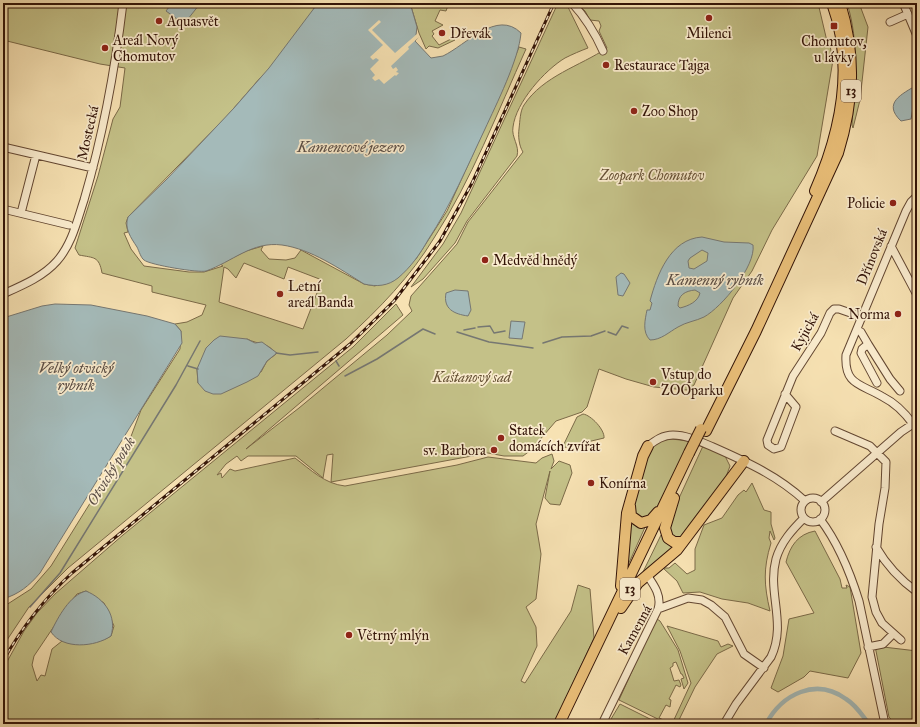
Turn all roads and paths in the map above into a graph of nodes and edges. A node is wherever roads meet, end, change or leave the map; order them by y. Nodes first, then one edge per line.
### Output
1 (123, 3) edge
2 (572, 3) edge
3 (832, 3) edge
4 (840, 3) edge
5 (904, 5) dead end
6 (908, 14) junction
7 (890, 22) dead end
8 (917, 36) edge
9 (603, 51) dead end
10 (3, 147) edge
11 (36, 155) junction
12 (93, 168) junction
13 (917, 196) edge
14 (3, 209) edge
15 (21, 213) junction
16 (69, 225) dead end
17 (891, 246) junction
18 (3, 294) edge
19 (917, 295) edge
20 (862, 317) junction
21 (856, 332) junction
22 (868, 344) junction
23 (883, 370) junction
24 (877, 383) junction
25 (900, 391) dead end
26 (873, 392) junction
27 (785, 394) junction
28 (915, 423) edge
29 (703, 430) junction
30 (835, 431) dead end
31 (648, 446) joint
32 (877, 453) junction
33 (692, 454) junction
34 (744, 461) junction
35 (674, 498) junction
36 (631, 500) junction
37 (804, 502) junction
38 (821, 502) junction
39 (664, 505) junction
40 (804, 518) junction
41 (820, 519) junction
42 (683, 542) junction
43 (876, 547) junction
44 (646, 574) junction
45 (917, 592) edge
46 (619, 607) junction
47 (658, 609) junction
48 (893, 634) junction
49 (901, 640) dead end
50 (868, 647) junction
51 (764, 668) junction
52 (559, 724) edge
53 (566, 724) edge
54 (602, 724) edge
55 (724, 724) edge
56 (884, 724) edge

1 - 12 street, Mostecká
2 - 9 street
3 - 29 highway, 13
4 - 29 highway, 13
5 - 6 street
6 - 7 street
6 - 8 street
10 - 11 street
11 - 12 street
11 - 15 street
12 - 18 street, Mostecká
13 - 17 street, Dřínovská
14 - 15 street
15 - 16 street
17 - 19 street
17 - 20 street, Dřínovská
20 - 21 street, Dřínovská
20 - 27 street, Kyjická
21 - 22 street
21 - 26 street, Dřínovská
22 - 23 street
22 - 24 street
23 - 24 street
23 - 25 street
24 - 26 street
26 - 28 street, Dřínovská
27 - 27 street, Kyjická
28 - 32 street
29 - 33 highway, 13, bridge
30 - 32 street
31 - 34 street
31 - 36 highway
32 - 38 street
32 - 43 street
33 - 35 highway, 13
33 - 39 highway, 13
34 - 37 street
34 - 42 highway
35 - 42 highway
35 - 46 highway, 13
36 - 39 highway
36 - 46 highway
37 - 38 street
37 - 40 street
38 - 41 street
39 - 46 highway, 13
40 - 41 street
40 - 51 street
41 - 50 street
42 - 44 highway
43 - 45 street
43 - 48 street
44 - 46 highway
44 - 47 street
46 - 52 highway, 13
46 - 53 highway, 13
47 - 51 street, Kamenná
47 - 54 street, Kamenná
48 - 49 street
48 - 50 street
50 - 56 street
51 - 55 street

